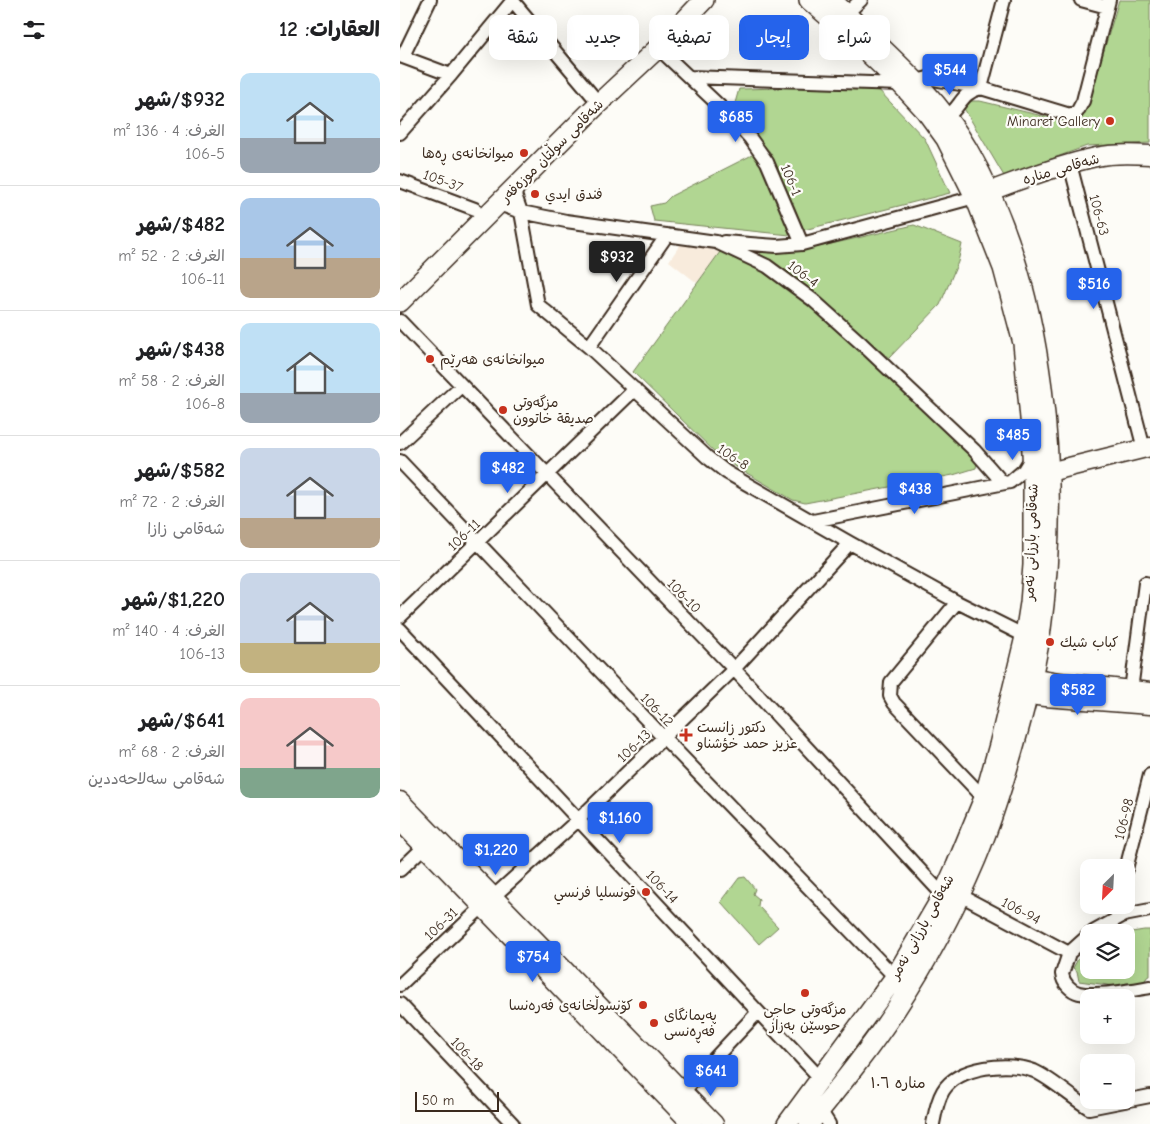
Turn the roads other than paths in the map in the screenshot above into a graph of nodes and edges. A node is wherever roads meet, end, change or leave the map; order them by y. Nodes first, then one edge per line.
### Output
1 (430, 0) edge
2 (513, 0) edge
3 (690, 0) edge
4 (704, 0) edge
5 (809, 0) edge
6 (832, 0) edge
7 (861, 0) edge
8 (1004, 0) edge
9 (1081, 0) edge
10 (1108, 4) edge
11 (846, 14) junction
12 (690, 15) edge
13 (401, 56) edge
14 (649, 56) edge
15 (671, 60) edge
16 (451, 75) junction
17 (690, 77) junction
18 (909, 83) junction
19 (981, 88) junction
20 (592, 95) junction
21 (947, 117) junction
22 (400, 133) edge
23 (1150, 155) edge
24 (1070, 164) junction
25 (400, 181) edge
26 (519, 183) junction
27 (982, 195) junction
28 (499, 204) junction
29 (475, 209) junction
30 (521, 212) junction
31 (667, 235) junction
32 (716, 242) junction
33 (802, 244) junction
34 (400, 286) edge
35 (400, 302) edge
36 (400, 321) edge
37 (589, 347) junction
38 (461, 386) junction
39 (635, 389) junction
40 (400, 443) edge
41 (1147, 448) edge
42 (1032, 457) junction
43 (400, 461) edge
44 (1049, 472) junction
45 (547, 475) junction
46 (1006, 483) junction
47 (1033, 493) junction
48 (813, 521) junction
49 (850, 543) junction
50 (477, 544) junction
51 (1150, 584) edge
52 (957, 602) junction
53 (400, 617) edge
54 (400, 629) edge
55 (1025, 636) junction
56 (734, 669) junction
57 (1022, 685) junction
58 (1131, 690) junction
59 (1150, 692) edge
60 (1150, 705) edge
61 (664, 738) junction
62 (1150, 775) edge
63 (984, 798) junction
64 (400, 801) edge
65 (578, 820) junction
66 (400, 821) edge
67 (424, 846) junction
68 (1129, 859) edge
69 (400, 870) edge
70 (951, 895) junction
71 (488, 902) junction
72 (1150, 910) edge
73 (1115, 914) edge
74 (1113, 920) junction
75 (1107, 924) edge
76 (1080, 944) edge
77 (1069, 953) junction
78 (896, 977) junction
79 (400, 984) edge
80 (1150, 988) edge
81 (400, 1004) edge
82 (758, 1012) junction
83 (820, 1079) junction
84 (680, 1096) junction
85 (1150, 1096) edge
86 (816, 1121) edge
87 (688, 1123) edge
88 (513, 1124) edge
89 (714, 1124) edge
90 (787, 1124) edge
91 (933, 1124) edge

1 - 13 street
2 - 16 street
2 - 20 street
3 - 20 main road, شەقامی سوڵتان موزەفەر
4 - 12 main road, شەقامی سوڵتان موزەفەر
5 - 18 main road, شەقامی بارزانی نەمر
6 - 11 main road, شەقامی بارزانی نەمر
7 - 11 street
8 - 19 street
9 - 10 street
10 - 19 street
11 - 18 main road, شەقامی بارزانی نەمر
13 - 16 street
14 - 26 main road, شەقامی سوڵتان موزەفەر
15 - 17 street, 106-1
16 - 22 street
17 - 18 street
17 - 33 street, 106-1
18 - 19 street
18 - 21 main road, شەقامی بارزانی نەمر
18 - 27 main road, شەقامی بارزانی نەمر
19 - 21 street
20 - 29 main road, شەقامی سوڵتان موزەفەر
21 - 27 main road, شەقامی بارزانی نەمر
23 - 24 main road, شەقامی منارە
24 - 27 main road, شەقامی منارە
24 - 41 street, 106-63
25 - 29 street, 105-37
26 - 28 main road, شەقامی سوڵتان موزەفەر
26 - 30 street, 106-8
27 - 33 street
27 - 42 main road, شەقامی بارزانی نەمر
27 - 44 main road, شەقامی بارزانی نەمر
28 - 30 street, 106-4
28 - 35 main road, شەقامی سوڵتان موزەفەر
29 - 34 main road, شەقامی سوڵتان موزەفەر
30 - 31 street, 106-4
30 - 37 street, 106-8
31 - 32 street, 106-4
31 - 37 street
32 - 33 street
32 - 46 street, 106-4
36 - 38 street, 106-10
37 - 39 street, 106-8
38 - 40 street
38 - 45 street, 106-10
39 - 45 street, 106-11
39 - 48 street, 106-8
41 - 44 main road
42 - 46 street
42 - 47 main road, شەقامی بارزانی نەمر
43 - 50 street, 106-12
44 - 57 main road, شەقامی بارزانی نەمر
45 - 50 street, 106-11
45 - 56 street, 106-10
46 - 47 street
46 - 48 street
47 - 55 main road, شەقامی بارزانی نەمر
48 - 49 street, 106-8
49 - 52 street, 106-8
49 - 56 street, 106-13
50 - 53 street, 106-11
50 - 61 street, 106-12
51 - 58 street
52 - 55 street, 106-8
52 - 63 street
54 - 65 street, 106-14
55 - 57 main road, شەقامی بارزانی نەمر
56 - 61 street, 106-13
56 - 70 street, 106-10
57 - 58 main road
57 - 60 main road
57 - 63 main road, شەقامی بارزانی نەمر
57 - 70 main road, شەقامی بارزانی نەمر
58 - 59 main road
61 - 65 street, 106-13
61 - 78 street, 106-12
62 - 68 street, 106-98
63 - 70 main road, شەقامی بارزانی نەمر
64 - 71 main road
65 - 71 street, 106-13
65 - 82 street, 106-14
66 - 67 main road
67 - 69 street
67 - 71 main road
70 - 77 street, 106-94
70 - 78 main road, شەقامی بارزانی نەمر
70 - 86 main road, شەقامی بارزانی نەمر
71 - 79 street, 106-31
71 - 84 main road
72 - 74 street
73 - 74 street
74 - 75 street
76 - 77 street
77 - 80 street
78 - 83 main road, شەقامی بارزانی نەمر
81 - 88 street, 106-18
82 - 83 street, 106-14
82 - 84 street
83 - 90 main road, شەقامی بارزانی نەمر
84 - 87 main road
84 - 89 main road
85 - 91 street

